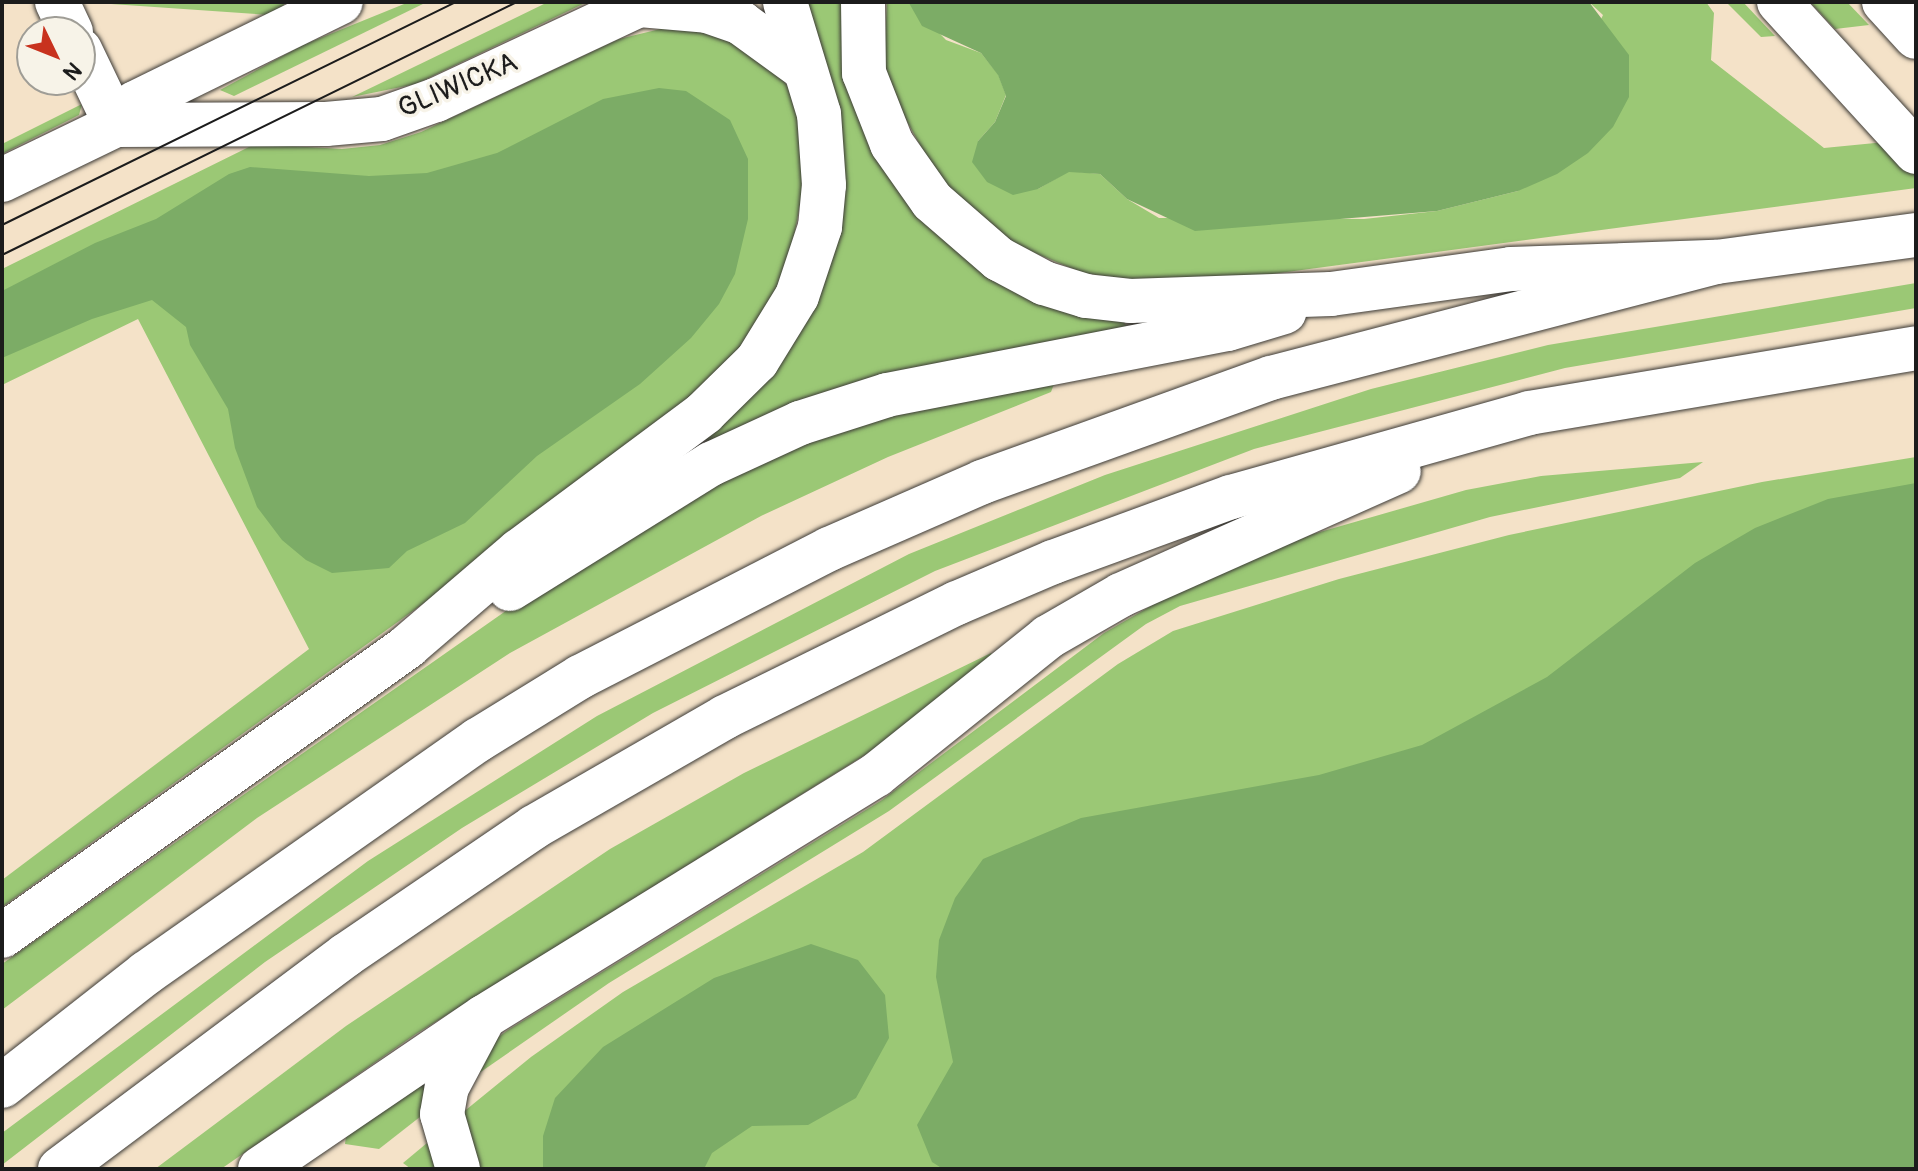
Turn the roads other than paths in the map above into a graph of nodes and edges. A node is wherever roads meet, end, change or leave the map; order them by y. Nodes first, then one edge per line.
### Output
1 (341, 2) edge
2 (785, 2) edge
3 (863, 2) edge
4 (642, 4) edge
5 (1793, 17) edge
6 (803, 68) junction
7 (96, 83) edge
8 (116, 125) junction
9 (1916, 152) edge
10 (2, 180) edge
11 (1916, 235) edge
12 (1716, 262) junction
13 (1331, 294) junction
14 (1916, 348) edge
15 (1529, 413) junction
16 (413, 642) junction
17 (2, 936) edge
18 (484, 1017) junction
19 (2, 1086) edge
20 (60, 1169) edge
21 (260, 1169) edge
22 (458, 1169) edge

1 - 8 main road, GLIWICKA
2 - 6 main road
3 - 13 main road
4 - 6 main road
4 - 8 main road, GLIWICKA
5 - 9 main road
6 - 16 main road
7 - 8 main road
8 - 10 main road, GLIWICKA
11 - 12 main road
12 - 13 main road
12 - 19 main road
13 - 16 main road
14 - 15 main road
15 - 18 main road
15 - 20 main road
16 - 17 main road
18 - 21 main road
18 - 22 main road

